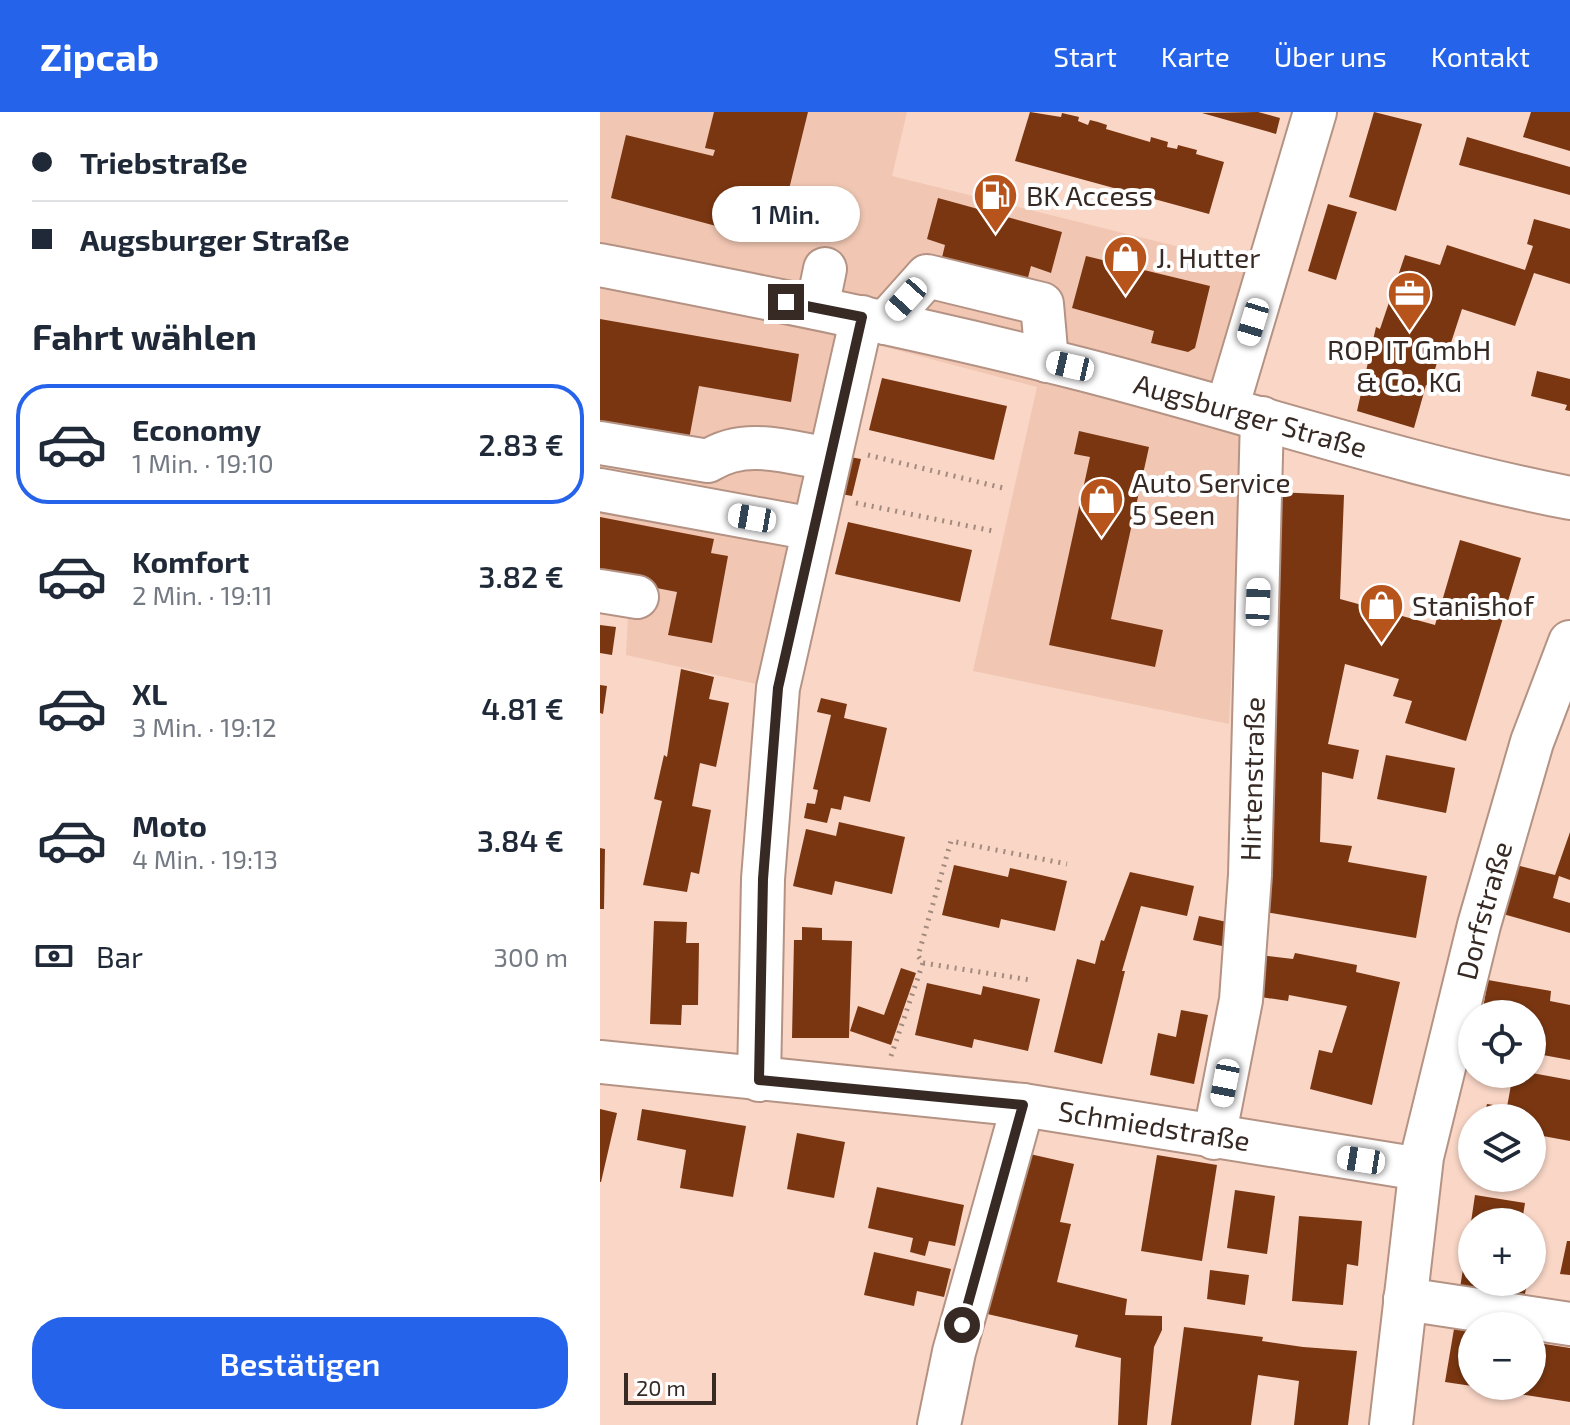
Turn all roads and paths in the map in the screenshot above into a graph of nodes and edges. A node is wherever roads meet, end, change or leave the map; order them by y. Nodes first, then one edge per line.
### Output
1 (1315, 112) edge
2 (600, 265) edge
3 (873, 320) junction
4 (1047, 361) junction
5 (1245, 413) junction
6 (600, 443) edge
7 (823, 482) junction
8 (1003, 488) dead end
9 (600, 490) edge
10 (1570, 498) edge
11 (993, 531) dead end
12 (1570, 642) edge
13 (1556, 721) edge
14 (1067, 864) dead end
15 (923, 963) junction
16 (1030, 980) dead end
17 (600, 1062) edge
18 (759, 1080) junction
19 (879, 1091) junction
20 (1023, 1105) junction
21 (1214, 1138) junction
22 (1420, 1169) junction
23 (1405, 1299) junction
24 (1570, 1324) edge
25 (939, 1425) edge
26 (1391, 1425) edge

1 - 5 street, Hirtenstraße
2 - 3 street, Augsburger Straße
3 - 4 street, Augsburger Straße
3 - 4 street
3 - 7 street
4 - 5 street, Augsburger Straße
5 - 10 street, Augsburger Straße
5 - 21 street, Hirtenstraße
6 - 7 street
7 - 8 path
7 - 9 street
7 - 11 path
7 - 18 street
12 - 13 street, Dorfstraße
13 - 22 street, Dorfstraße
14 - 15 path
15 - 16 path
15 - 19 path
17 - 18 street, Schmiedstraße
18 - 19 street, Schmiedstraße
19 - 20 street, Schmiedstraße
20 - 21 street, Schmiedstraße
20 - 25 street
21 - 22 street, Schmiedstraße
22 - 23 street, Dorfstraße
23 - 24 street
23 - 26 street, Dorfstraße

